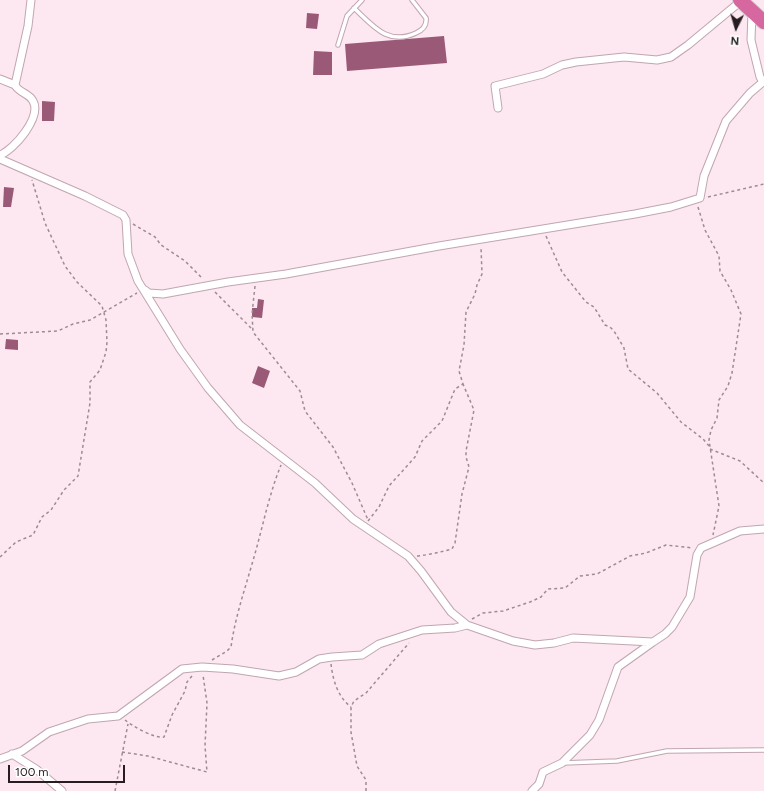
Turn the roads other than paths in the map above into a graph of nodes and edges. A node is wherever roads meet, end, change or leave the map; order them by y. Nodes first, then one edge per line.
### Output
1 (31, 0) edge
2 (362, 0) edge
3 (412, 0) edge
4 (740, 0) edge
5 (354, 8) junction
6 (752, 12) junction
7 (764, 22) edge
8 (338, 45) dead end
9 (0, 79) edge
10 (763, 79) edge
11 (15, 85) junction
12 (498, 108) dead end
13 (0, 155) edge
14 (0, 159) edge
15 (145, 289) junction
16 (764, 529) edge
17 (465, 624) junction
18 (653, 642) junction
19 (764, 750) edge
20 (12, 754) junction
21 (0, 760) edge
22 (562, 763) junction
23 (539, 788) edge
24 (62, 791) edge
25 (532, 791) edge

1 - 11 street
2 - 5 lane
3 - 5 lane
4 - 6 highway
4 - 12 street
5 - 8 lane
6 - 7 highway
6 - 10 street
9 - 11 street
10 - 15 street
11 - 13 street
14 - 15 street
15 - 17 street
16 - 18 street
17 - 18 street
17 - 20 street
18 - 22 street
19 - 22 lane
20 - 21 street
20 - 24 street
22 - 23 street
23 - 25 street

